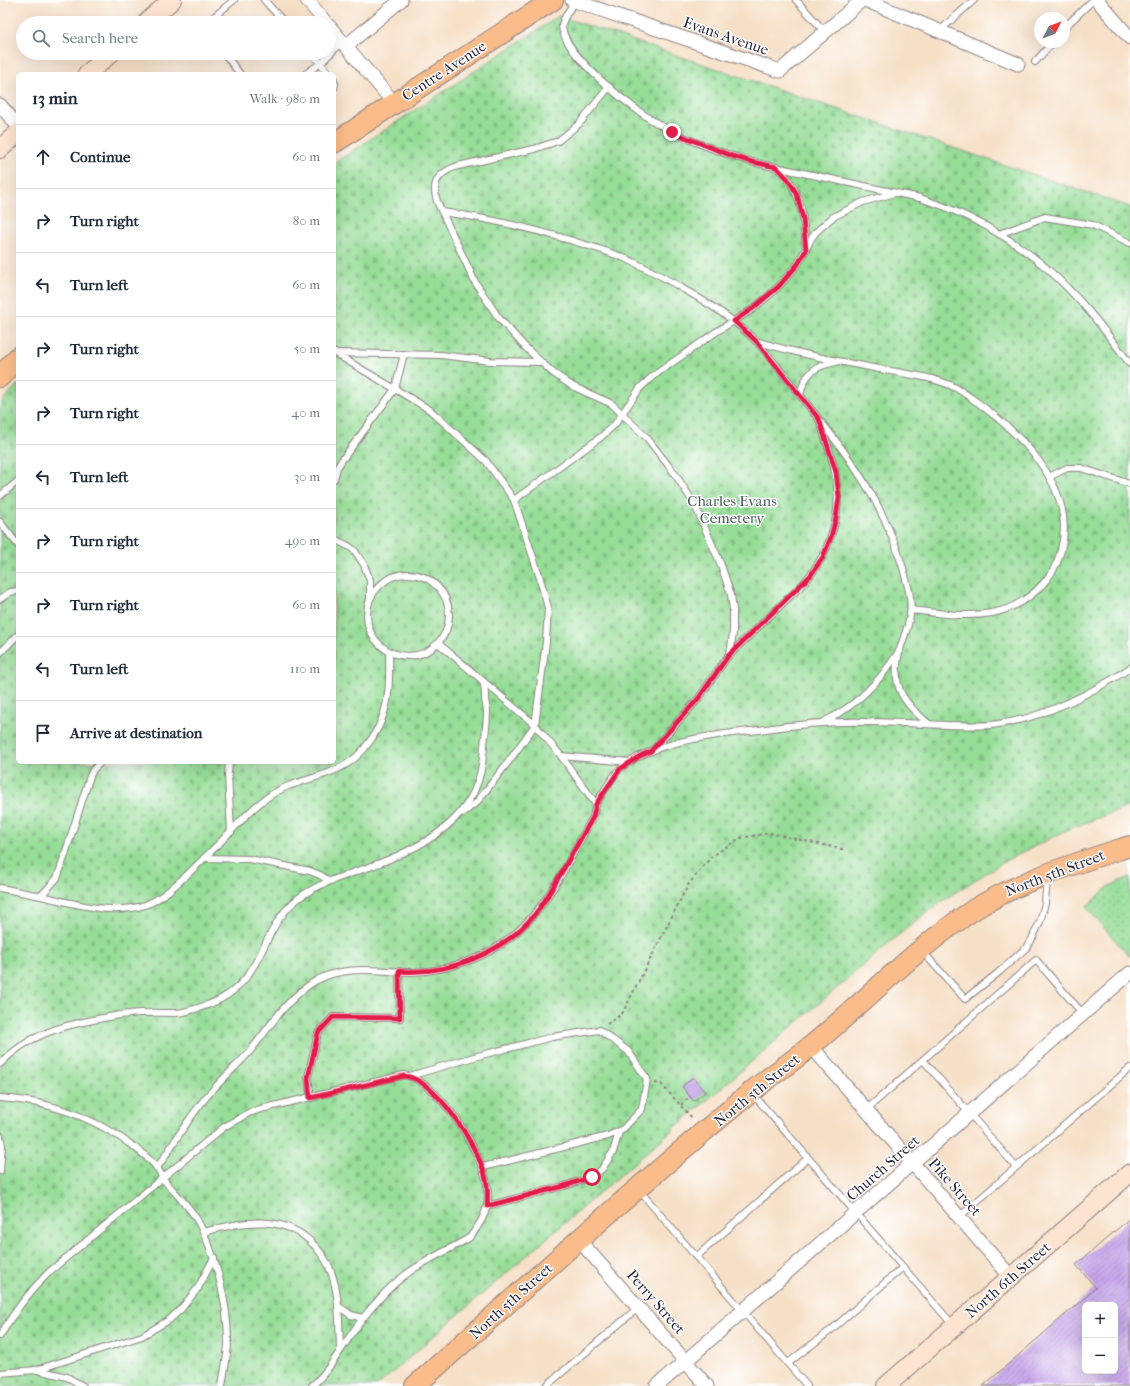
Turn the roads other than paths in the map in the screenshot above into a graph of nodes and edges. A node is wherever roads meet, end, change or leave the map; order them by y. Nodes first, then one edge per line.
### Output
1 (172, 0) edge
2 (234, 0) edge
3 (264, 0) edge
4 (306, 0) edge
5 (401, 0) edge
6 (553, 0) edge
7 (796, 0) edge
8 (864, 0) edge
9 (974, 0) edge
10 (1093, 0) edge
11 (1097, 0) edge
12 (573, 1) edge
13 (154, 16) edge
14 (215, 16) edge
15 (279, 16) edge
16 (320, 16) edge
17 (1070, 22) edge
18 (946, 26) dead end
19 (825, 32) junction
20 (336, 34) edge
21 (1130, 38) edge
22 (344, 44) junction
23 (1048, 48) edge
24 (336, 51) edge
25 (103, 60) edge
26 (229, 60) edge
27 (318, 60) edge
28 (325, 60) edge
29 (1035, 62) dead end
30 (321, 63) junction
31 (1018, 64) dead end
32 (89, 72) edge
33 (238, 72) edge
34 (308, 72) edge
35 (328, 72) edge
36 (610, 87) junction
37 (394, 103) junction
38 (0, 105) edge
39 (16, 124) edge
40 (16, 135) edge
41 (336, 142) edge
42 (0, 149) edge
43 (776, 167) junction
44 (898, 192) junction
45 (442, 212) junction
46 (999, 234) junction
47 (1130, 243) edge
48 (806, 250) junction
49 (734, 321) junction
50 (756, 341) junction
51 (336, 353) edge
52 (336, 354) edge
53 (404, 354) junction
54 (16, 359) edge
55 (839, 361) junction
56 (540, 362) junction
57 (1130, 364) edge
58 (0, 377) edge
59 (395, 389) junction
60 (800, 395) junction
61 (623, 414) junction
62 (819, 419) junction
63 (336, 472) edge
64 (1049, 477) junction
65 (16, 483) edge
66 (1130, 484) edge
67 (0, 496) edge
68 (514, 500) junction
69 (0, 522) edge
70 (336, 540) edge
71 (16, 542) edge
72 (16, 591) edge
73 (370, 597) junction
74 (0, 599) edge
75 (911, 610) junction
76 (16, 637) edge
77 (438, 643) junction
78 (901, 648) junction
79 (389, 652) junction
80 (0, 653) edge
81 (728, 656) junction
82 (1130, 668) edge
83 (483, 681) junction
84 (820, 723) junction
85 (929, 724) junction
86 (535, 725) junction
87 (651, 751) junction
88 (561, 756) junction
89 (630, 762) junction
90 (99, 764) edge
91 (229, 764) edge
92 (596, 804) junction
93 (454, 819) junction
94 (230, 832) junction
95 (1130, 846) edge
96 (204, 858) junction
97 (1047, 874) junction
98 (329, 881) junction
99 (0, 888) edge
100 (41, 896) junction
101 (921, 950) junction
102 (399, 971) junction
103 (1130, 973) edge
104 (1083, 1014) junction
105 (811, 1046) junction
106 (923, 1060) junction
107 (0, 1064) edge
108 (1130, 1068) edge
109 (410, 1076) junction
110 (751, 1092) junction
111 (0, 1098) edge
112 (310, 1098) junction
113 (866, 1110) junction
114 (969, 1114) junction
115 (619, 1132) junction
116 (0, 1136) edge
117 (808, 1158) junction
118 (913, 1163) junction
119 (483, 1167) junction
120 (1016, 1167) junction
121 (157, 1168) junction
122 (0, 1171) edge
123 (1130, 1173) edge
124 (162, 1178) junction
125 (638, 1189) junction
126 (487, 1206) junction
127 (856, 1213) junction
128 (959, 1217) junction
129 (204, 1232) junction
130 (580, 1240) junction
131 (696, 1257) junction
132 (214, 1258) junction
133 (903, 1267) junction
134 (1011, 1277) junction
135 (338, 1306) junction
136 (639, 1307) junction
137 (743, 1312) junction
138 (363, 1318) junction
139 (954, 1326) junction
140 (0, 1336) edge
141 (340, 1350) junction
142 (686, 1361) junction
143 (788, 1363) junction
144 (36, 1370) junction
145 (0, 1373) edge
146 (83, 1386) edge
147 (222, 1386) edge
148 (312, 1386) edge
149 (416, 1386) edge
150 (546, 1386) edge
151 (657, 1386) edge
152 (707, 1386) edge
153 (807, 1386) edge
154 (886, 1386) edge

1 - 13 street
2 - 14 lane
3 - 15 lane
4 - 16 street
5 - 22 street
6 - 37 main road, Centre Avenue
7 - 19 lane
8 - 19 street
8 - 31 street
9 - 18 lane
10 - 17 lane
11 - 21 street
12 - 19 street, Evans Avenue
12 - 36 lane
20 - 22 street
22 - 24 lane
22 - 37 street
23 - 29 lane
25 - 32 street
26 - 33 lane
27 - 30 lane
28 - 30 lane
30 - 34 lane
30 - 35 lane
36 - 43 lane
36 - 45 lane
37 - 41 main road, Centre Avenue
38 - 39 street
40 - 42 street
43 - 44 lane
43 - 48 lane
44 - 46 lane
44 - 48 lane
45 - 49 lane
45 - 56 lane
46 - 47 lane
46 - 57 lane
48 - 49 lane
49 - 50 lane
49 - 61 lane
50 - 55 lane
50 - 60 lane
51 - 53 lane
52 - 59 lane
53 - 56 lane
53 - 59 lane
54 - 58 main road
55 - 60 lane
55 - 64 lane
56 - 61 lane
59 - 63 lane
59 - 68 lane
60 - 62 lane
61 - 68 lane
61 - 81 lane
62 - 75 lane
62 - 81 lane
64 - 66 lane
64 - 75 lane
65 - 67 lane
68 - 86 lane
69 - 71 lane
70 - 73 lane
72 - 74 lane
73 - 77 lane
73 - 79 lane
75 - 78 lane
76 - 80 lane
77 - 79 lane
77 - 83 lane
78 - 84 lane
78 - 85 lane
79 - 94 lane
81 - 87 lane
82 - 85 lane
83 - 86 lane
83 - 93 lane
84 - 85 lane
84 - 87 lane
86 - 88 lane
86 - 93 lane
87 - 89 lane
88 - 89 lane
88 - 92 lane
89 - 92 lane
90 - 100 lane
91 - 94 lane
92 - 102 lane
93 - 98 lane
94 - 96 lane
95 - 97 main road, North 5th Street
96 - 98 lane
96 - 100 lane
97 - 101 main road, North 5th Street
97 - 101 lane
98 - 107 lane
99 - 100 lane
101 - 105 main road, North 5th Street
102 - 112 lane
102 - 121 lane
103 - 104 street, Church Street
104 - 106 lane
104 - 114 street, Church Street
105 - 110 main road, North 5th Street
105 - 113 street, Pike Street
106 - 113 lane
106 - 114 lane
108 - 120 lane
109 - 112 lane
109 - 115 lane
109 - 119 lane
110 - 117 lane
110 - 125 main road, North 5th Street
111 - 121 lane
112 - 124 lane
113 - 118 street, Pike Street
114 - 118 street, Church Street
114 - 120 lane
115 - 119 lane
115 - 126 lane
116 - 122 lane
117 - 127 lane
117 - 131 lane
118 - 127 street, Church Street
118 - 128 street, Pike Street
119 - 126 lane
120 - 128 lane
121 - 124 lane
123 - 134 street, North 6th Street
124 - 129 lane
124 - 140 lane
125 - 130 main road, North 5th Street
125 - 131 lane
126 - 138 lane
127 - 133 lane
127 - 137 street, Church Street
128 - 134 street, Pike Street
129 - 132 lane
129 - 135 lane
130 - 136 street, Perry Street
130 - 149 main road, North 5th Street
131 - 137 lane
132 - 144 lane
132 - 147 lane
133 - 139 lane
133 - 143 lane
134 - 139 street, North 6th Street
135 - 138 lane
135 - 141 lane
136 - 142 street, Perry Street
136 - 150 lane
137 - 142 street, Church Street
137 - 143 lane
138 - 141 lane
139 - 154 street, North 6th Street
141 - 148 lane
142 - 151 street, Church Street
142 - 152 street, Perry Street
143 - 153 lane
144 - 145 lane
144 - 146 lane

